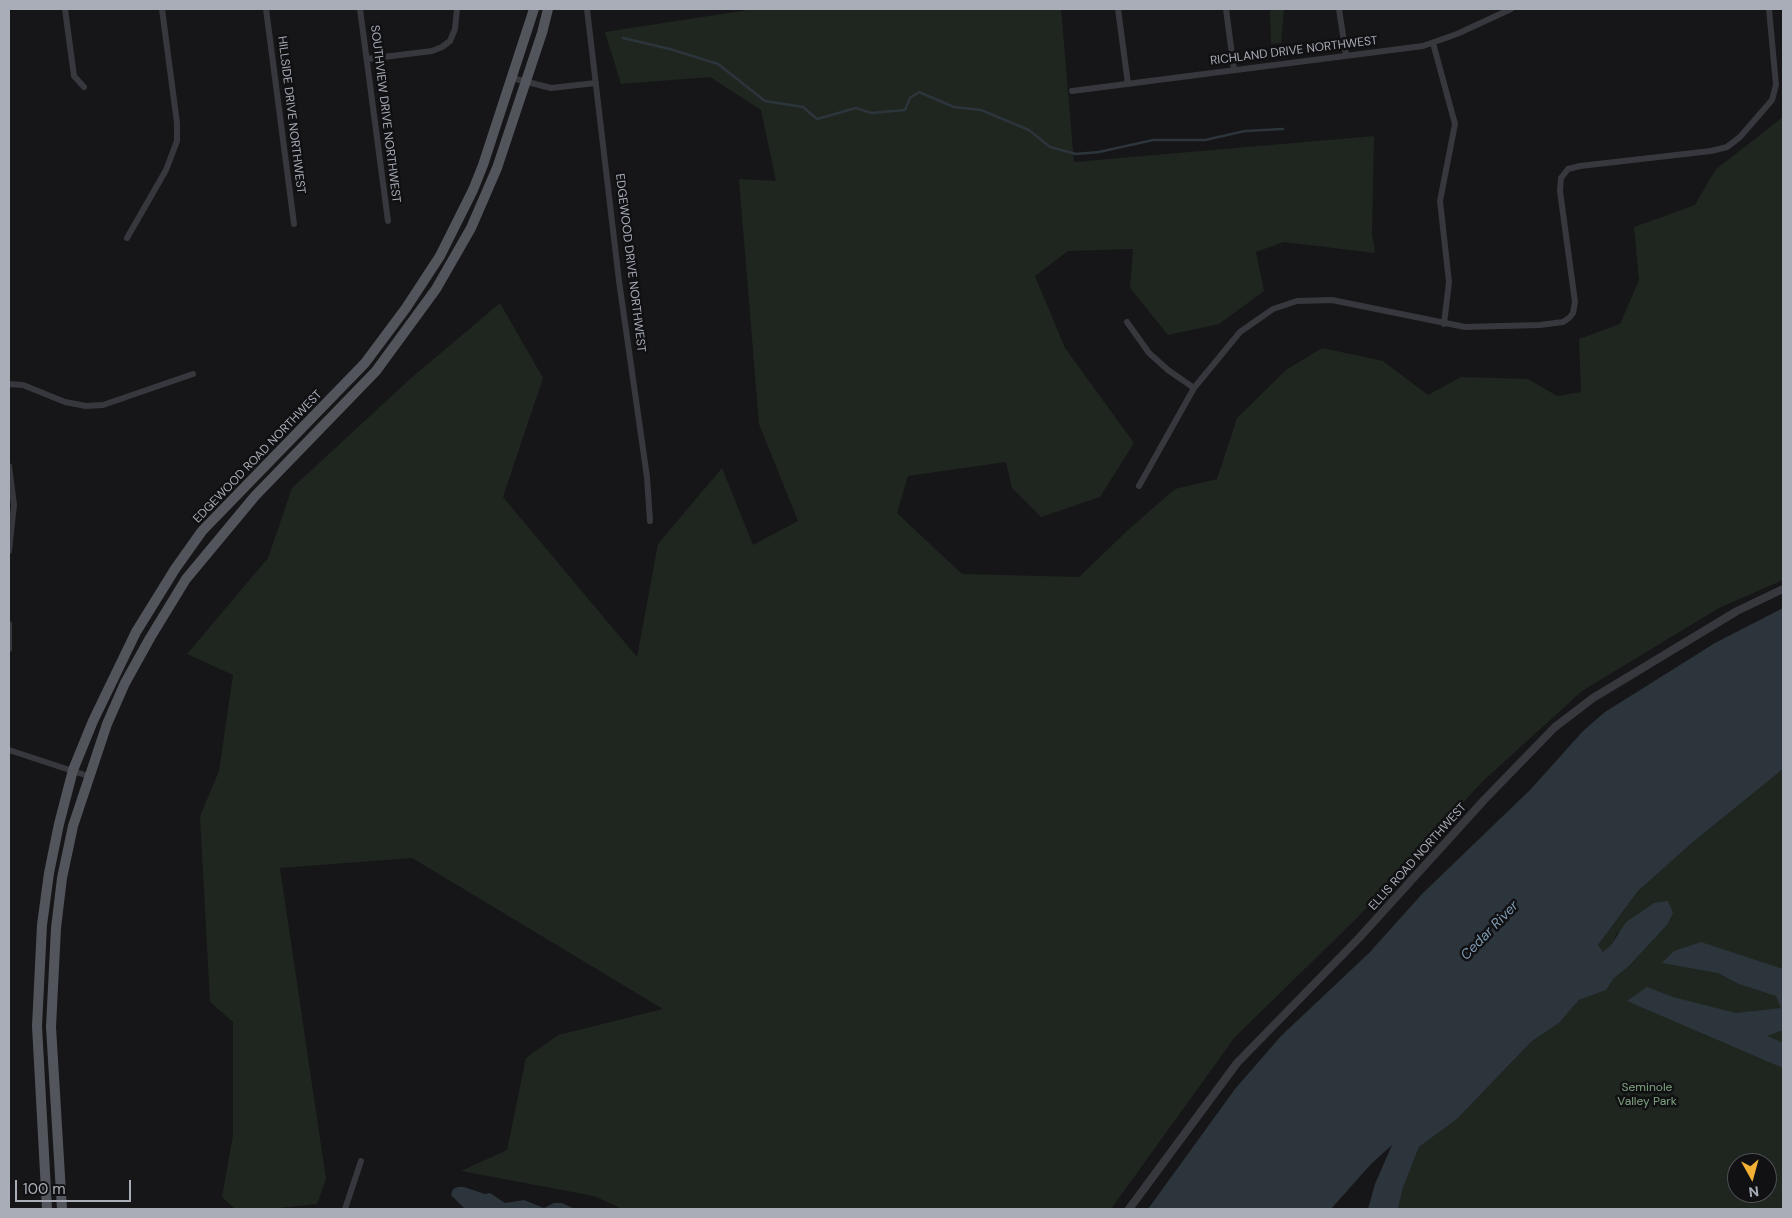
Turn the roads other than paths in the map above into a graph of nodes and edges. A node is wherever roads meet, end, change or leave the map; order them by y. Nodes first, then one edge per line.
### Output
1 (65, 9) edge
2 (162, 9) edge
3 (266, 9) edge
4 (360, 9) edge
5 (457, 9) edge
6 (534, 9) edge
7 (548, 9) edge
8 (587, 9) edge
9 (1118, 9) edge
10 (1226, 9) edge
11 (1339, 9) edge
12 (1511, 9) edge
13 (1769, 9) edge
14 (1433, 43) junction
15 (1346, 55) junction
16 (367, 59) junction
17 (1234, 70) junction
18 (512, 78) junction
19 (526, 82) junction
20 (596, 83) junction
21 (1128, 84) junction
22 (84, 87) dead end
23 (1072, 91) dead end
24 (388, 222) dead end
25 (294, 224) dead end
26 (127, 238) dead end
27 (1127, 322) dead end
28 (1444, 324) junction
29 (193, 374) dead end
30 (9, 384) edge
31 (1194, 388) junction
32 (9, 466) edge
33 (1139, 486) dead end
34 (650, 521) dead end
35 (9, 551) edge
36 (1783, 589) edge
37 (9, 624) edge
38 (9, 649) edge
39 (9, 750) edge
40 (73, 770) junction
41 (88, 776) junction
42 (361, 1161) dead end
43 (47, 1209) edge
44 (62, 1209) edge
45 (345, 1209) edge
46 (1130, 1209) edge

1 - 22 street
2 - 26 street
3 - 25 street, HILLSIDE DRIVE NORTHWEST
4 - 16 street, SOUTHVIEW DRIVE NORTHWEST
5 - 16 street
6 - 18 main road, EDGEWOOD ROAD NORTHWEST
7 - 19 main road, EDGEWOOD ROAD NORTHWEST
8 - 20 street, EDGEWOOD DRIVE NORTHWEST
9 - 21 street
10 - 17 street
11 - 15 street
12 - 14 street, RICHLAND DRIVE NORTHWEST
13 - 28 street
14 - 15 street, RICHLAND DRIVE NORTHWEST
14 - 28 street
15 - 17 street, RICHLAND DRIVE NORTHWEST
16 - 24 street, SOUTHVIEW DRIVE NORTHWEST
17 - 21 street, RICHLAND DRIVE NORTHWEST
18 - 19 street
18 - 40 main road, EDGEWOOD ROAD NORTHWEST
19 - 20 street
19 - 41 main road, EDGEWOOD ROAD NORTHWEST
20 - 34 street, EDGEWOOD DRIVE NORTHWEST
21 - 23 street, RICHLAND DRIVE NORTHWEST
27 - 31 street
28 - 31 street
29 - 30 street
31 - 33 street
32 - 35 street
36 - 46 street, ELLIS ROAD NORTHWEST
37 - 38 street
39 - 40 street
40 - 41 street
40 - 43 main road, EDGEWOOD ROAD NORTHWEST
41 - 44 main road, EDGEWOOD ROAD NORTHWEST
42 - 45 street

